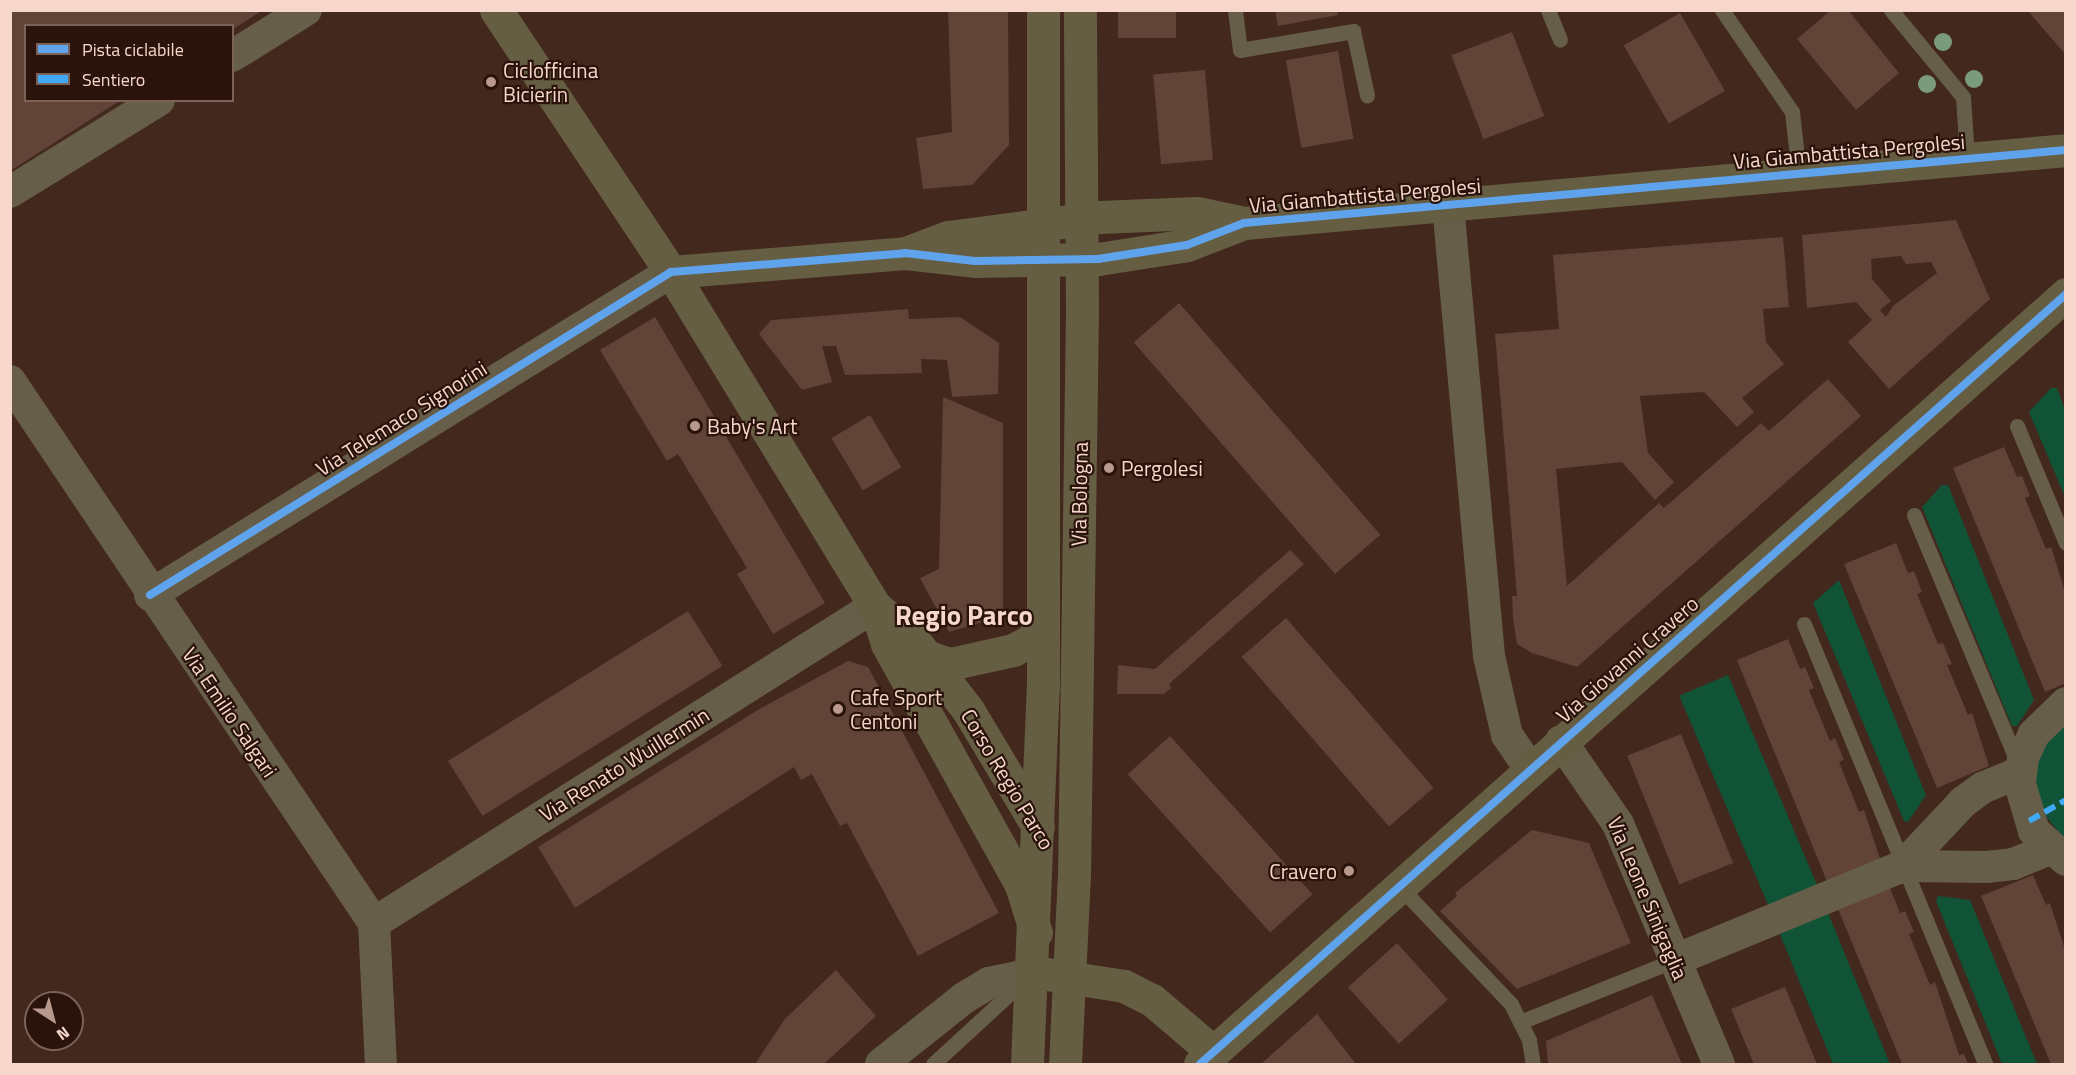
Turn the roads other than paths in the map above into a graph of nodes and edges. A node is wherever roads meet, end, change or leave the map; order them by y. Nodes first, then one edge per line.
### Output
1 (306, 10) edge
2 (496, 10) edge
3 (1043, 10) edge
4 (1080, 10) edge
5 (1235, 10) edge
6 (1548, 10) edge
7 (1722, 10) edge
8 (1891, 10) edge
9 (1560, 40) dead end
10 (234, 55) edge
11 (1367, 95) dead end
12 (156, 102) edge
13 (2066, 150) edge
14 (1967, 158) junction
15 (1799, 174) junction
16 (10, 192) edge
17 (1448, 205) junction
18 (1081, 219) junction
19 (1041, 222) junction
20 (1244, 223) junction
21 (906, 253) junction
22 (1082, 260) junction
23 (1042, 262) junction
24 (671, 272) junction
25 (2066, 294) edge
26 (10, 381) edge
27 (2017, 426) dead end
28 (1914, 515) dead end
29 (2066, 543) edge
30 (150, 595) junction
31 (875, 606) junction
32 (1042, 620) junction
33 (1804, 624) dead end
34 (928, 657) junction
35 (2066, 703) edge
36 (1561, 741) junction
37 (1530, 769) junction
38 (2021, 772) junction
39 (1038, 826) junction
40 (2060, 860) edge
41 (1903, 866) junction
42 (1398, 885) junction
43 (1073, 912) junction
44 (374, 923) junction
45 (1036, 933) junction
46 (1675, 960) junction
47 (1032, 974) junction
48 (1070, 977) junction
49 (1520, 1022) junction
50 (1211, 1060) edge
51 (381, 1065) edge
52 (881, 1065) edge
53 (933, 1065) edge
54 (1027, 1065) edge
55 (1065, 1065) edge
56 (1533, 1065) edge
57 (1719, 1065) edge
58 (1985, 1065) edge

1 - 10 street
2 - 24 street, Corso Regio Parco
3 - 19 street, Via Bologna
4 - 18 street, Via Bologna
5 - 11 lane
6 - 9 lane
7 - 15 lane, Via Giambattista Pergolesi
8 - 14 lane
12 - 16 street
13 - 14 street, Via Giambattista Pergolesi
14 - 15 street, Via Giambattista Pergolesi
15 - 17 street, Via Giambattista Pergolesi
17 - 20 street, Via Giambattista Pergolesi
17 - 37 street
18 - 19 street, Via Giambattista Pergolesi
18 - 20 street, Via Giambattista Pergolesi
18 - 22 street, Via Bologna
19 - 21 street, Via Giambattista Pergolesi
19 - 23 street, Via Bologna
20 - 22 street, Via Giambattista Pergolesi
21 - 23 street, Via Giambattista Pergolesi
21 - 24 street, Via Giambattista Pergolesi
22 - 23 street, Via Giambattista Pergolesi
22 - 43 street, Via Bologna
23 - 32 street, Via Bologna
24 - 30 street, Via Telemaco Signorini
24 - 31 street, Corso Regio Parco
25 - 36 street, Via Giovanni Cravero
26 - 30 street, Via Emilio Salgari
27 - 29 lane
28 - 38 lane
30 - 44 street, Via Emilio Salgari
31 - 34 street, Corso Regio Parco
31 - 44 street, Via Renato Wuillermin
31 - 45 street, Corso Regio Parco
32 - 34 street
32 - 39 street, Via Bologna
33 - 41 lane
34 - 39 street, Corso Regio Parco
35 - 38 street
36 - 37 street, Via Giovanni Cravero
36 - 46 street, Via Leone Sinigaglia
37 - 42 street, Via Giovanni Cravero
38 - 40 street
38 - 41 street
39 - 43 street, Corso Regio Parco
39 - 45 street, Via Bologna
40 - 41 street
41 - 46 street
41 - 58 lane
42 - 49 lane
42 - 50 street, Via Giovanni Cravero
43 - 48 street, Via Bologna
44 - 51 street
45 - 47 street, Via Bologna
46 - 49 lane
46 - 57 street, Via Leone Sinigaglia
47 - 48 street
47 - 52 street
47 - 53 lane
47 - 54 street, Via Bologna
48 - 50 street
48 - 55 street, Via Bologna
49 - 56 lane

